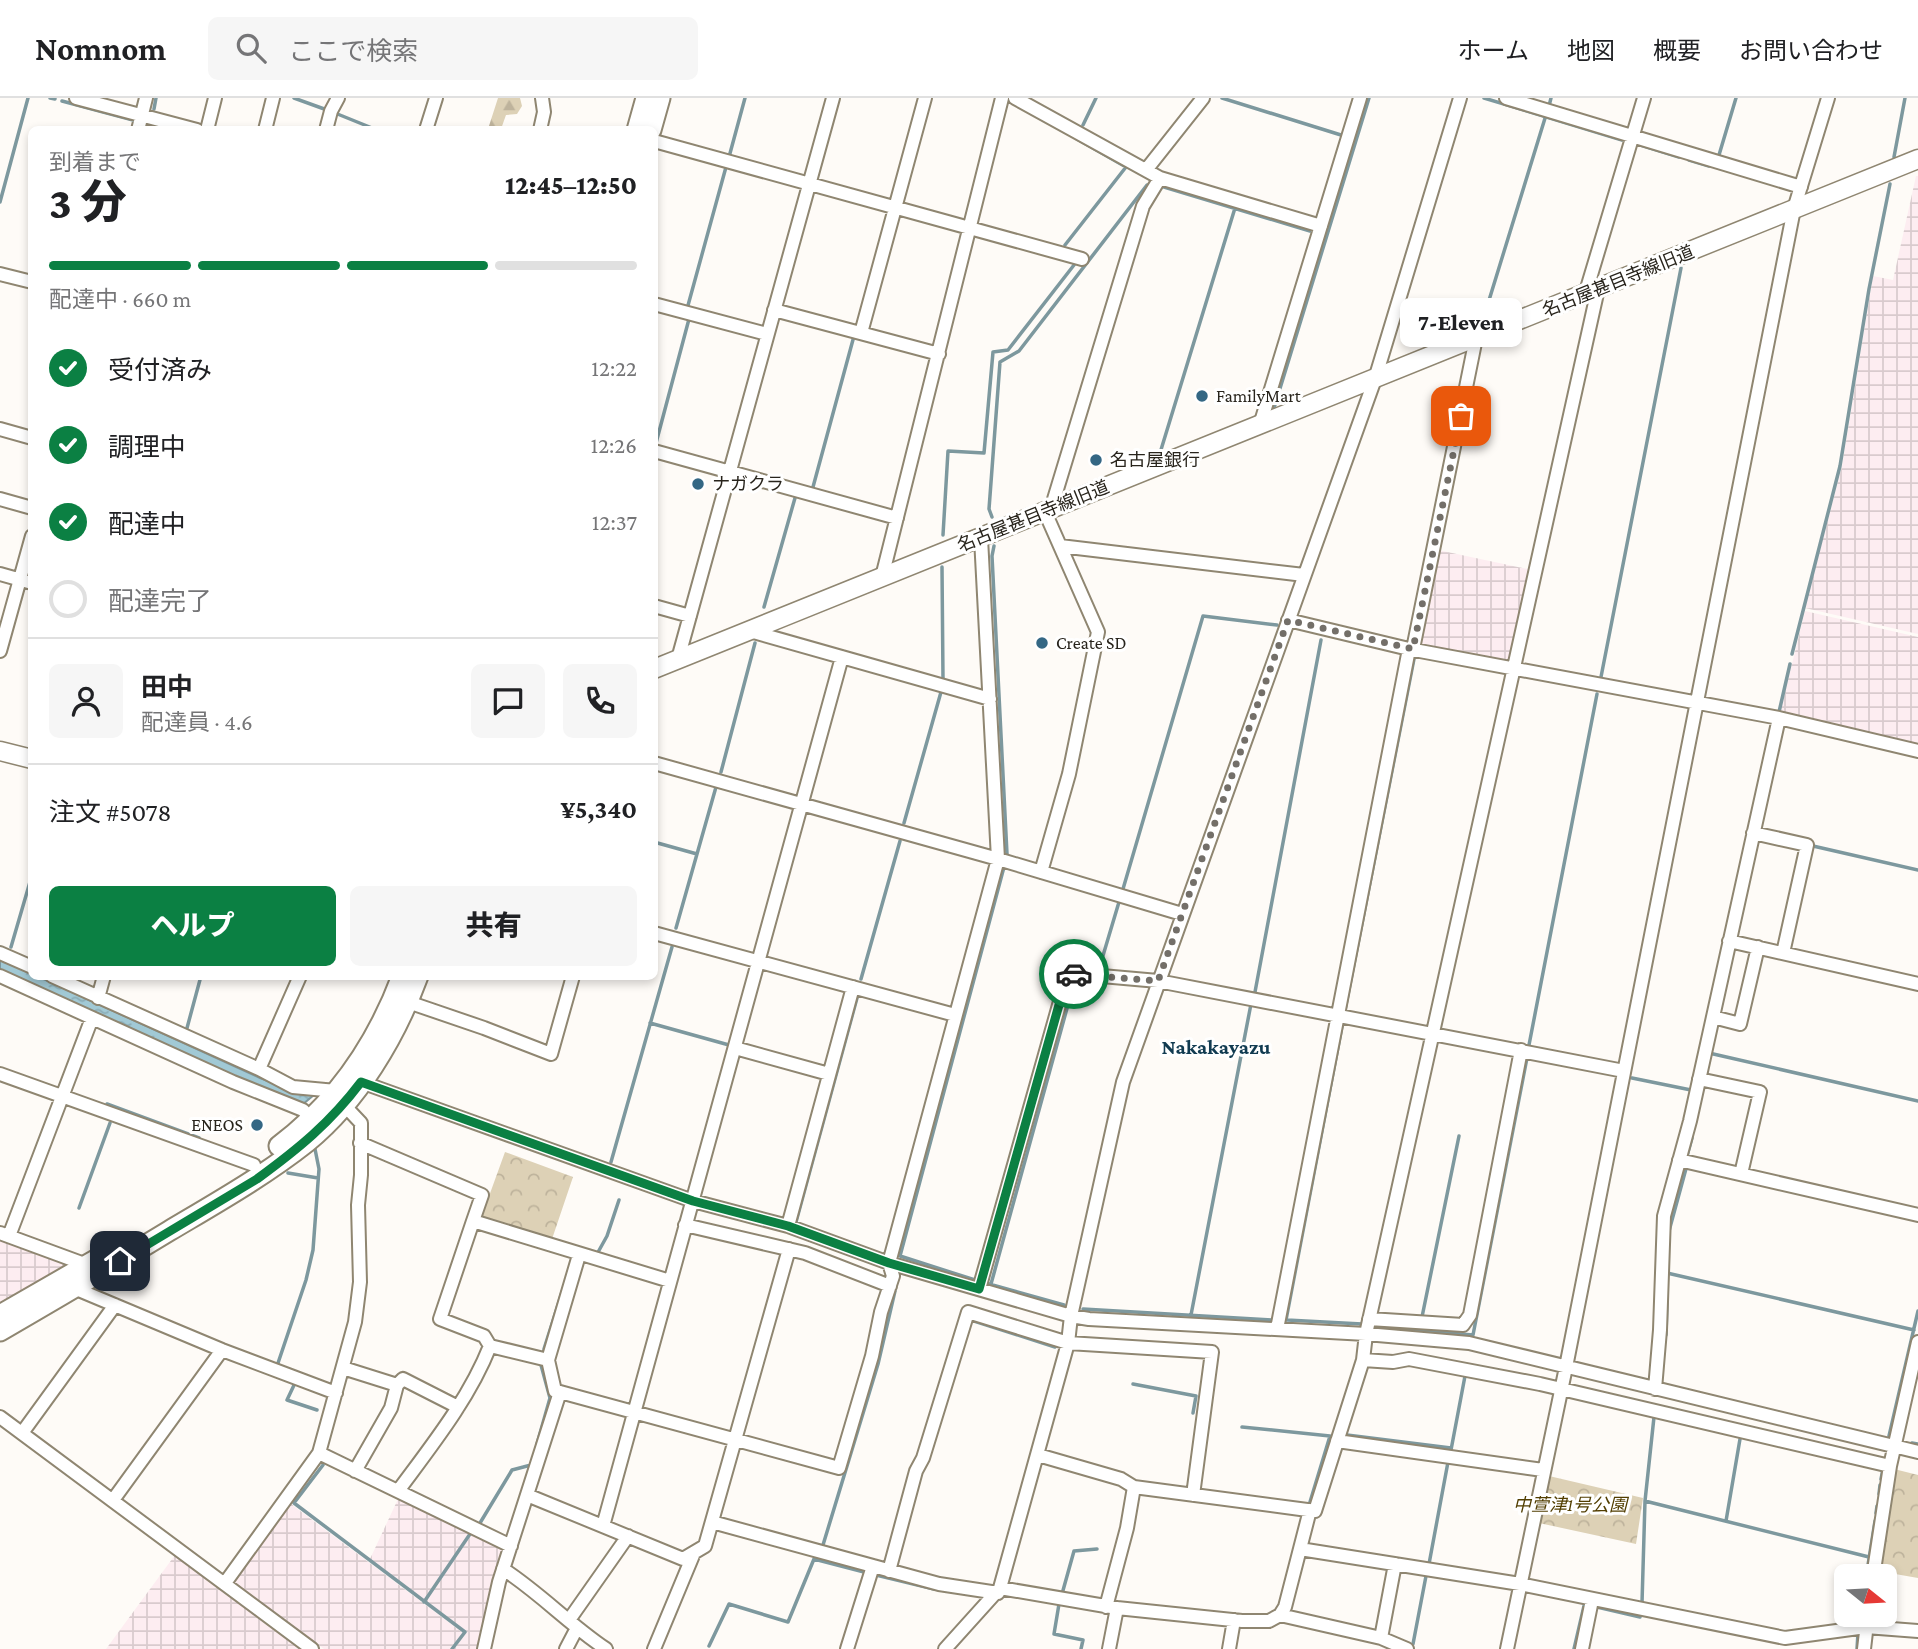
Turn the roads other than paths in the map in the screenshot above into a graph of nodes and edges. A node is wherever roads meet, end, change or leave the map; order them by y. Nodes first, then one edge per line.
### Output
1 (76, 98) edge
2 (146, 98) edge
3 (215, 98) edge
4 (273, 98) edge
5 (338, 98) edge
6 (436, 98) edge
7 (542, 98) edge
8 (646, 98) edge
9 (660, 98) edge
10 (833, 98) edge
11 (925, 98) edge
12 (1002, 98) edge
13 (1016, 98) edge
14 (1203, 98) edge
15 (1360, 98) edge
16 (1460, 98) edge
17 (1506, 98) edge
18 (1644, 98) edge
19 (1828, 98) edge
20 (141, 115) junction
21 (139, 126) edge
22 (182, 126) edge
23 (208, 126) edge
24 (265, 126) edge
25 (327, 126) edge
26 (427, 126) edge
27 (541, 126) edge
28 (638, 126) edge
29 (652, 126) edge
30 (1632, 136) junction
31 (658, 142) edge
32 (1918, 159) edge
33 (1146, 170) junction
34 (1160, 178) junction
35 (809, 185) junction
36 (1801, 187) junction
37 (895, 208) junction
38 (1794, 209) junction
39 (1321, 226) junction
40 (969, 228) junction
41 (1082, 259) dead end
42 (0, 274) edge
43 (28, 281) edge
44 (1592, 292) junction
45 (658, 305) edge
46 (774, 310) junction
47 (861, 333) junction
48 (767, 334) junction
49 (1476, 338) junction
50 (939, 354) junction
51 (1375, 379) junction
52 (1260, 425) junction
53 (0, 429) edge
54 (28, 437) edge
55 (658, 452) edge
56 (730, 472) junction
57 (0, 499) edge
58 (28, 507) edge
59 (1048, 510) junction
60 (897, 518) junction
61 (981, 538) junction
62 (1060, 545) junction
63 (0, 574) edge
64 (1304, 575) junction
65 (882, 577) junction
66 (26, 581) edge
67 (658, 607) edge
68 (690, 616) junction
69 (1288, 620) junction
70 (750, 631) junction
71 (1411, 649) junction
72 (0, 651) edge
73 (842, 657) junction
74 (678, 659) junction
75 (658, 667) edge
76 (1515, 669) junction
77 (990, 699) junction
78 (1698, 703) junction
79 (1779, 718) junction
80 (0, 751) edge
81 (1918, 751) edge
82 (28, 758) edge
83 (658, 764) edge
84 (802, 804) junction
85 (1753, 832) junction
86 (998, 859) junction
87 (1041, 872) junction
88 (1182, 914) junction
89 (658, 934) edge
90 (1729, 941) junction
91 (1758, 947) junction
92 (0, 953) edge
93 (1783, 953) junction
94 (759, 961) junction
95 (28, 965) edge
96 (0, 976) edge
97 (60, 980) edge
98 (103, 980) edge
99 (298, 980) edge
100 (400, 980) edge
101 (416, 980) edge
102 (572, 980) edge
103 (1158, 981) junction
104 (1918, 984) edge
105 (853, 987) junction
106 (98, 998) junction
107 (408, 1002) junction
108 (955, 1015) junction
109 (1338, 1015) junction
110 (1713, 1017) junction
111 (92, 1018) junction
112 (1434, 1033) junction
113 (735, 1048) junction
114 (1521, 1051) junction
115 (260, 1069) junction
116 (1624, 1071) junction
117 (0, 1074) edge
118 (830, 1074) junction
119 (1699, 1079) junction
120 (361, 1082) junction
121 (62, 1097) junction
122 (340, 1098) junction
123 (312, 1119) junction
124 (360, 1143) junction
125 (1679, 1160) junction
126 (254, 1165) junction
127 (1741, 1174) junction
128 (693, 1201) junction
129 (1918, 1215) edge
130 (473, 1221) junction
131 (685, 1225) junction
132 (788, 1226) junction
133 (5, 1234) edge
134 (789, 1249) junction
135 (579, 1255) junction
136 (889, 1263) junction
137 (87, 1265) junction
138 (670, 1281) junction
139 (890, 1286) junction
140 (74, 1288) junction
141 (979, 1289) junction
142 (115, 1305) junction
143 (0, 1315) edge
144 (1071, 1315) junction
145 (1369, 1319) junction
146 (1277, 1329) junction
147 (0, 1331) edge
148 (1366, 1334) junction
149 (1918, 1342) edge
150 (1068, 1343) junction
151 (490, 1346) junction
152 (222, 1350) junction
153 (548, 1360) junction
154 (1363, 1360) junction
155 (1566, 1367) junction
156 (343, 1368) junction
157 (397, 1385) junction
158 (1561, 1389) junction
159 (1655, 1389) junction
160 (560, 1392) junction
161 (336, 1393) junction
162 (458, 1407) junction
163 (634, 1414) junction
164 (0, 1416) edge
165 (22, 1433) junction
166 (735, 1441) junction
167 (1337, 1441) junction
168 (1894, 1446) junction
169 (1918, 1451) edge
170 (319, 1453) junction
171 (1038, 1455) junction
172 (1890, 1466) junction
173 (1543, 1470) junction
174 (355, 1471) junction
175 (1134, 1488) junction
176 (398, 1491) junction
177 (527, 1495) junction
178 (1193, 1495) junction
179 (113, 1500) junction
180 (1310, 1510) junction
181 (712, 1522) junction
182 (603, 1525) junction
183 (628, 1536) junction
184 (510, 1546) junction
185 (1300, 1549) junction
186 (694, 1552) junction
187 (1395, 1564) junction
188 (1875, 1564) edge
189 (873, 1566) junction
190 (503, 1569) junction
191 (889, 1571) junction
192 (225, 1583) junction
193 (1520, 1584) junction
194 (999, 1590) junction
195 (1592, 1600) junction
196 (1112, 1607) junction
197 (1280, 1615) junction
198 (1234, 1620) junction
199 (573, 1624) junction
200 (1897, 1627) edge
201 (1842, 1628) edge
202 (1866, 1628) edge
203 (1918, 1631) edge
204 (1381, 1637) junction
205 (1784, 1644) edge
206 (312, 1649) edge
207 (484, 1649) edge
208 (566, 1649) edge
209 (606, 1649) edge
210 (654, 1649) edge
211 (847, 1649) edge
212 (945, 1649) edge
213 (1109, 1649) edge
214 (1229, 1649) edge
215 (1407, 1649) edge
216 (1507, 1649) edge
217 (1582, 1649) edge
218 (1864, 1649) edge

1 - 20 street
2 - 20 street
3 - 23 street
4 - 24 street
5 - 25 street
6 - 26 street
7 - 27 street
8 - 28 main road
9 - 29 main road
10 - 35 street
11 - 37 street
12 - 40 street
13 - 33 street
14 - 33 street
15 - 39 street
16 - 51 street
17 - 30 street
18 - 30 street
19 - 36 street
20 - 21 street
20 - 22 street
30 - 36 street
30 - 44 street
31 - 35 street
32 - 38 street, 名古屋甚目寺線旧道
33 - 34 street
34 - 39 street
34 - 59 street
35 - 37 street
35 - 46 street
36 - 38 street
37 - 40 street
37 - 47 street
38 - 44 street, 名古屋甚目寺線旧道
38 - 78 street
39 - 52 street
40 - 41 street
40 - 50 street
42 - 43 street
44 - 49 street, 名古屋甚目寺線旧道
44 - 76 street
45 - 48 street
46 - 47 street
46 - 48 street
47 - 50 street
48 - 56 street
49 - 51 street, 名古屋甚目寺線旧道
49 - 71 street
50 - 60 street
51 - 52 street, 名古屋甚目寺線旧道
51 - 64 street
52 - 59 street, 名古屋甚目寺線旧道
53 - 54 street
55 - 56 street
56 - 60 street
56 - 68 street
57 - 58 street
59 - 61 street, 名古屋甚目寺線旧道
59 - 62 street
60 - 65 street
61 - 65 street, 名古屋甚目寺線旧道
61 - 77 street
62 - 64 street
62 - 87 street
63 - 66 street
64 - 69 street
65 - 70 street, 名古屋甚目寺線旧道
66 - 72 street
67 - 68 street
68 - 74 street
69 - 71 street
69 - 88 street
70 - 73 street
70 - 74 street, 名古屋甚目寺線旧道
71 - 76 street
71 - 109 street
73 - 77 street
73 - 84 street
74 - 75 street, 名古屋甚目寺線旧道
76 - 78 street
76 - 112 street
77 - 86 street
78 - 79 street
78 - 116 street
79 - 81 street
79 - 85 street
80 - 82 street
83 - 84 street
84 - 86 street
84 - 94 street
85 - 90 street
85 - 93 street
86 - 87 street
86 - 108 street
87 - 88 street
88 - 103 street
89 - 94 street
90 - 91 street
90 - 110 street
91 - 93 street
91 - 110 street
92 - 95 street
93 - 104 street
94 - 105 street
94 - 113 street
96 - 111 street
97 - 106 street
98 - 106 street
99 - 115 street
100 - 122 main road
101 - 107 main road
102 - 107 street
103 - 109 street
103 - 141 street
103 - 144 street
105 - 108 street
105 - 118 street
106 - 115 street
107 - 120 main road
108 - 136 street
109 - 112 street
109 - 146 street
110 - 119 street
111 - 121 street
111 - 123 street
112 - 114 street
112 - 145 street
113 - 118 street
113 - 128 street
114 - 116 street
114 - 145 street
115 - 122 street
116 - 155 street
117 - 121 street
118 - 132 street
119 - 125 street
119 - 127 street
120 - 122 main road
120 - 128 street
121 - 126 street
121 - 133 street
122 - 123 main road
122 - 124 street
122 - 140 main road
123 - 126 main road
124 - 130 street
124 - 156 street
125 - 127 street
125 - 159 street
126 - 137 main road
127 - 129 street
128 - 131 street
128 - 132 street
130 - 135 street
130 - 151 street
131 - 134 street
131 - 138 street
132 - 136 street
133 - 137 street
134 - 139 street
134 - 166 street
135 - 138 street
135 - 153 street
136 - 139 street
136 - 141 street
137 - 143 main road
138 - 163 street
139 - 166 street
140 - 142 street
140 - 147 main road
141 - 144 street
142 - 152 street
142 - 165 street
144 - 146 street
144 - 150 street
145 - 148 street
146 - 148 street
148 - 154 street
148 - 155 street
149 - 168 street
150 - 171 street
150 - 178 street
150 - 191 street
151 - 153 street
151 - 162 street
152 - 161 street
152 - 179 street
153 - 160 street
154 - 158 street
154 - 167 street
155 - 158 street
155 - 159 street
156 - 157 street
156 - 161 street
157 - 162 street
157 - 174 street
158 - 172 street
158 - 173 street
159 - 168 street
160 - 163 street
160 - 177 street
161 - 170 street
162 - 176 street
163 - 166 street
163 - 182 street
164 - 165 street
165 - 179 street
166 - 181 street
167 - 173 street
167 - 180 street
168 - 169 street
168 - 172 street
170 - 174 street
170 - 192 street
171 - 175 street
171 - 194 street
172 - 188 street
173 - 193 street
174 - 176 street
175 - 178 street
175 - 196 street
176 - 184 street
177 - 182 street
177 - 184 street
178 - 180 street
179 - 192 street
180 - 185 street
181 - 186 street
181 - 189 street
182 - 183 street
183 - 186 street
183 - 199 street
184 - 190 street
185 - 187 street
185 - 197 street
186 - 210 street
187 - 193 street
187 - 204 street
189 - 191 street
189 - 211 street
190 - 199 street
190 - 207 street
191 - 194 street
192 - 206 street
193 - 195 street
193 - 216 street
194 - 196 street
194 - 212 street
195 - 205 street
195 - 217 street
196 - 198 street
196 - 213 street
197 - 198 street
197 - 204 street
198 - 214 street
199 - 208 street
199 - 209 street
200 - 203 street
201 - 205 street
202 - 218 street
204 - 215 street

